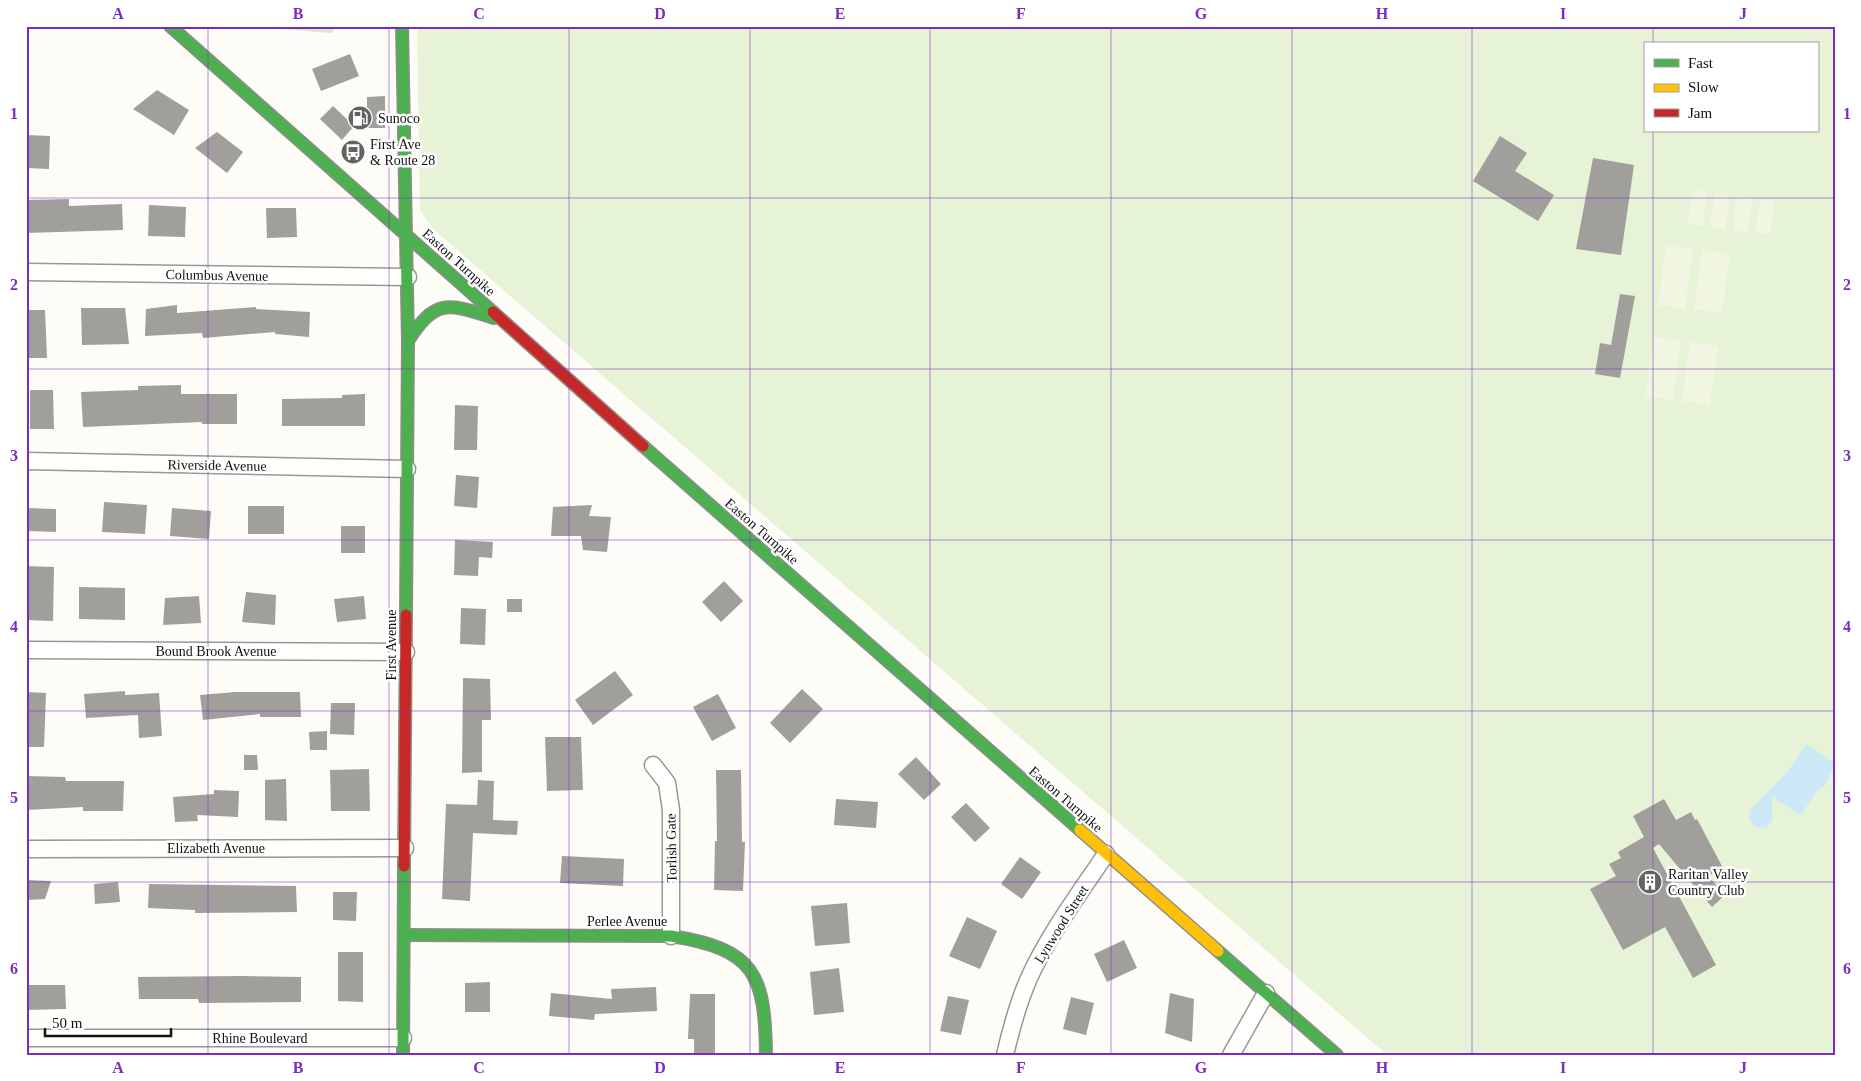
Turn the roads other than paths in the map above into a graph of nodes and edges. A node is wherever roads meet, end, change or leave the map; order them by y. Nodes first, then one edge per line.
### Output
1 (170, 26) edge
2 (402, 26) edge
3 (407, 236) junction
4 (26, 272) edge
5 (408, 277) junction
6 (502, 320) junction
7 (408, 341) junction
8 (26, 461) edge
9 (407, 469) junction
10 (26, 650) edge
11 (406, 652) junction
12 (653, 764) dead end
13 (405, 848) junction
14 (26, 849) edge
15 (1106, 854) junction
16 (404, 935) junction
17 (671, 936) junction
18 (1266, 993) junction
19 (26, 1038) edge
20 (403, 1038) junction
21 (403, 1055) edge
22 (766, 1055) edge
23 (1005, 1055) edge
24 (1231, 1055) edge
25 (1337, 1055) edge

1 - 3 main road, Easton Turnpike
2 - 3 main road, First Avenue
3 - 5 main road, First Avenue
3 - 6 main road, Easton Turnpike
4 - 5 street, Columbus Avenue
5 - 7 main road, First Avenue
6 - 7 main road
6 - 15 main road, Easton Turnpike
7 - 9 main road, First Avenue
8 - 9 street, Riverside Avenue
9 - 11 main road, First Avenue
10 - 11 street, Bound Brook Avenue
11 - 13 main road, First Avenue
12 - 17 street, Torlish Gate
13 - 14 street, Elizabeth Avenue
13 - 16 main road, First Avenue
15 - 18 main road, Easton Turnpike
15 - 23 street, Lynwood Street
16 - 17 main road, Perlee Avenue
16 - 20 main road, First Avenue
17 - 22 main road, Perlee Avenue
18 - 24 street
18 - 25 main road, Easton Turnpike
19 - 20 street, Rhine Boulevard
20 - 21 main road, First Avenue

